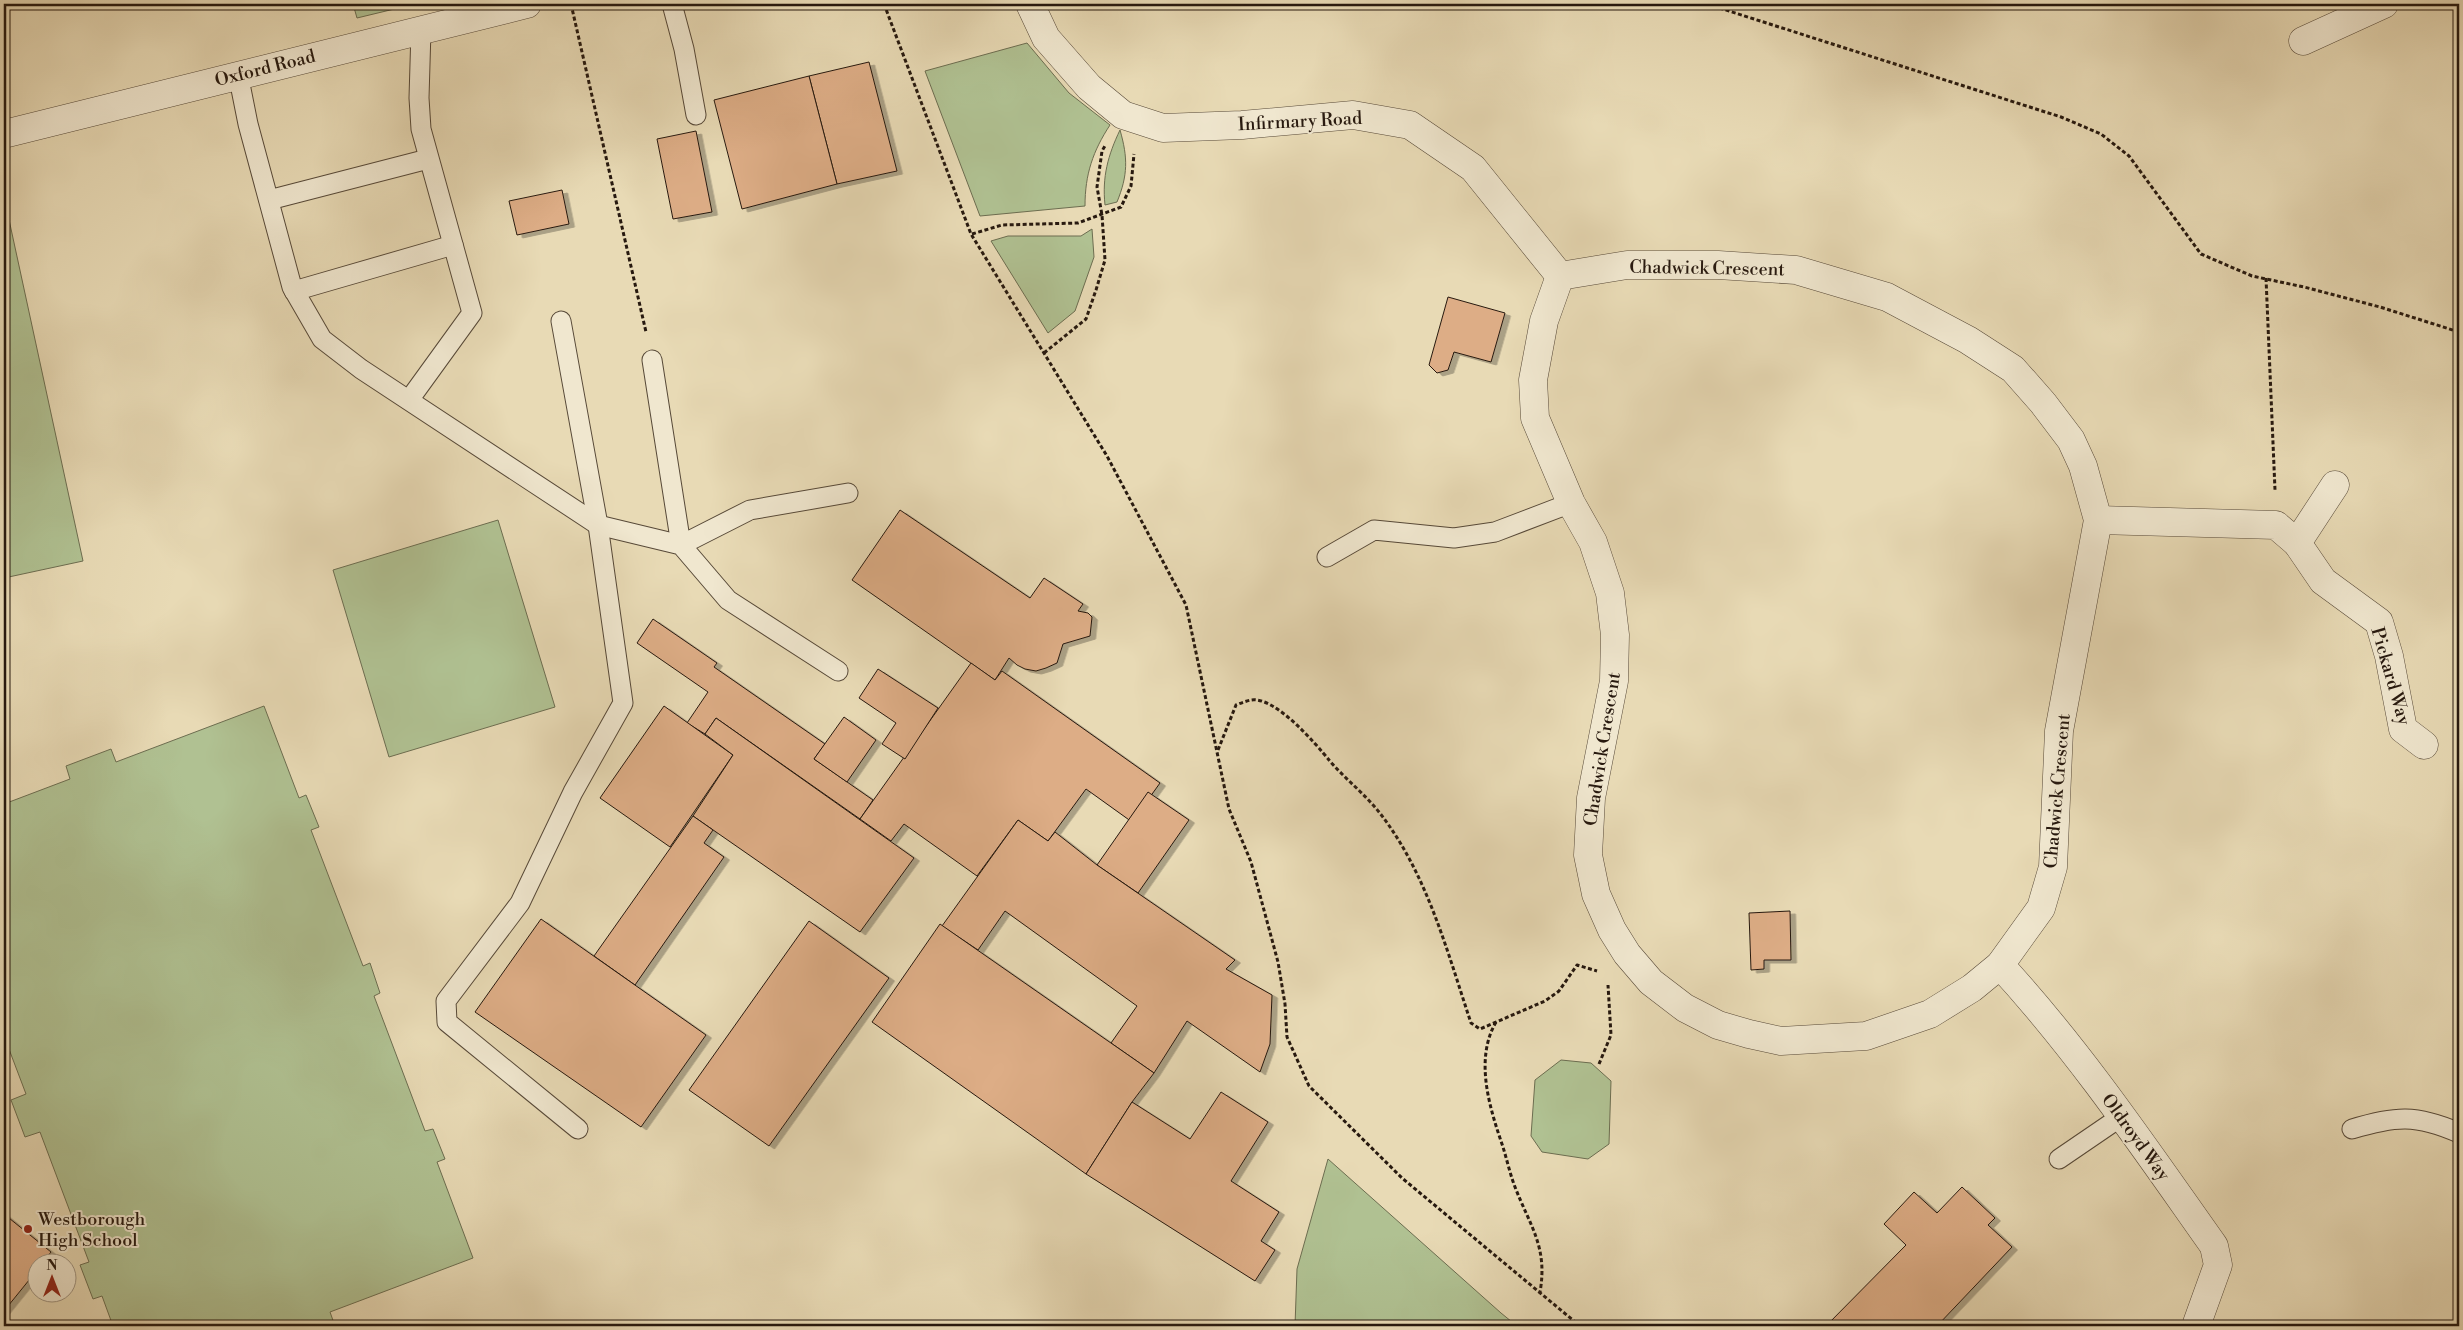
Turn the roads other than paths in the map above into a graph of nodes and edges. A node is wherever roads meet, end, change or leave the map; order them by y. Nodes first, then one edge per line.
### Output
1 (528, 4) edge
2 (672, 4) edge
3 (1030, 4) edge
4 (2384, 4) edge
5 (421, 30) junction
6 (2303, 41) dead end
7 (238, 74) junction
8 (696, 115) dead end
9 (4, 134) edge
10 (428, 159) junction
11 (269, 200) junction
12 (453, 245) junction
13 (1560, 276) junction
14 (294, 291) junction
15 (561, 321) dead end
16 (652, 360) road end
17 (409, 400) junction
18 (2335, 485) dead end
19 (848, 493) dead end
20 (1571, 503) junction
21 (2098, 520) junction
22 (598, 525) junction
23 (2297, 543) junction
24 (681, 545) junction
25 (1327, 557) dead end
26 (838, 671) dead end
27 (2424, 745) dead end
28 (2000, 966) junction
29 (2122, 1116) junction
30 (578, 1129) dead end
31 (2352, 1129) dead end
32 (2459, 1132) edge
33 (2059, 1159) dead end
34 (2196, 1326) edge

1 - 5 street, Oxford Road
2 - 8 lane
3 - 13 street, Infirmary Road
4 - 6 street
5 - 7 street, Oxford Road
5 - 10 lane
7 - 9 street, Oxford Road
7 - 11 lane
10 - 11 lane
10 - 12 lane
11 - 14 lane
12 - 14 lane
12 - 17 lane
13 - 20 street, Chadwick Crescent
13 - 21 street, Chadwick Crescent
14 - 17 lane
15 - 22 lane
16 - 24 lane
17 - 22 lane
18 - 23 street
19 - 24 lane
20 - 25 lane
20 - 28 street, Chadwick Crescent
21 - 23 street, Pickard Way
21 - 28 street, Chadwick Crescent
22 - 24 lane
22 - 30 lane
23 - 27 street, Pickard Way
24 - 26 lane
28 - 29 street, Oldroyd Way
29 - 33 lane
29 - 34 street, Oldroyd Way
31 - 32 lane

